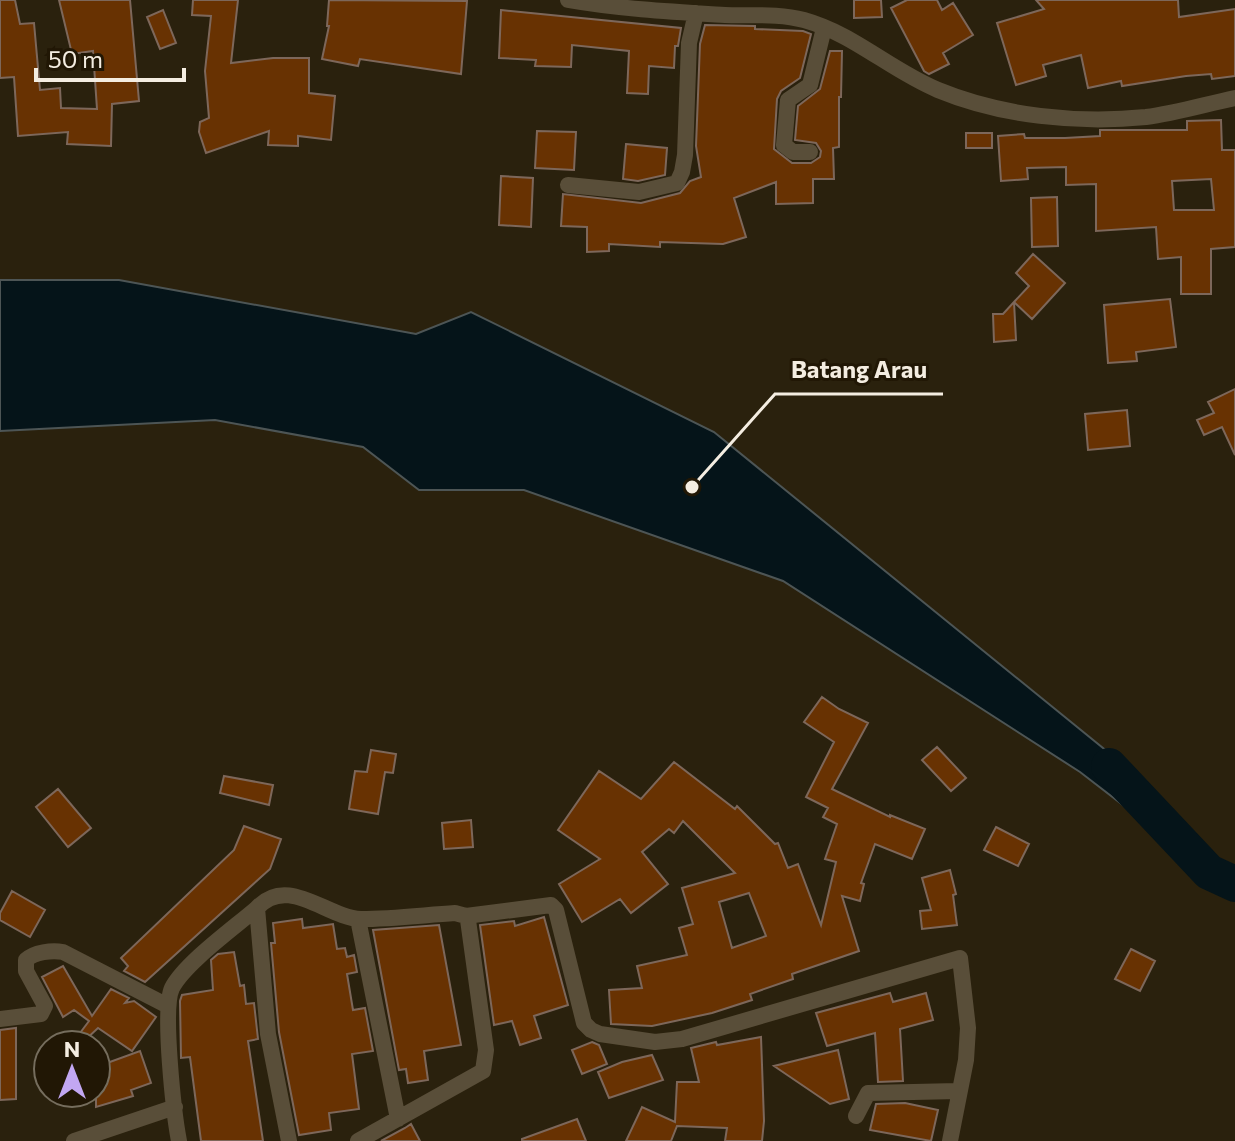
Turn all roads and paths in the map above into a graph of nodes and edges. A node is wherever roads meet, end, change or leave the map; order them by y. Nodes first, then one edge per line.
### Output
1 (568, 0) edge
2 (696, 13) junction
3 (824, 28) junction
4 (1235, 98) edge
5 (810, 152) dead end
6 (568, 185) dead end
7 (257, 908) junction
8 (466, 916) junction
9 (358, 919) junction
10 (168, 1006) junction
11 (0, 1019) edge
12 (958, 1091) junction
13 (175, 1107) junction
14 (856, 1116) dead end
15 (398, 1119) junction
16 (74, 1141) edge
17 (179, 1141) edge
18 (289, 1141) edge
19 (358, 1141) edge
20 (950, 1141) edge

1 - 2 street
2 - 3 street
2 - 6 street
3 - 4 street
3 - 5 street
7 - 9 street
7 - 10 street
7 - 18 street
8 - 9 street
8 - 12 street
8 - 15 street
9 - 15 street
10 - 11 street
10 - 13 street
12 - 14 street
12 - 20 street
13 - 16 street
13 - 17 street
15 - 19 street

